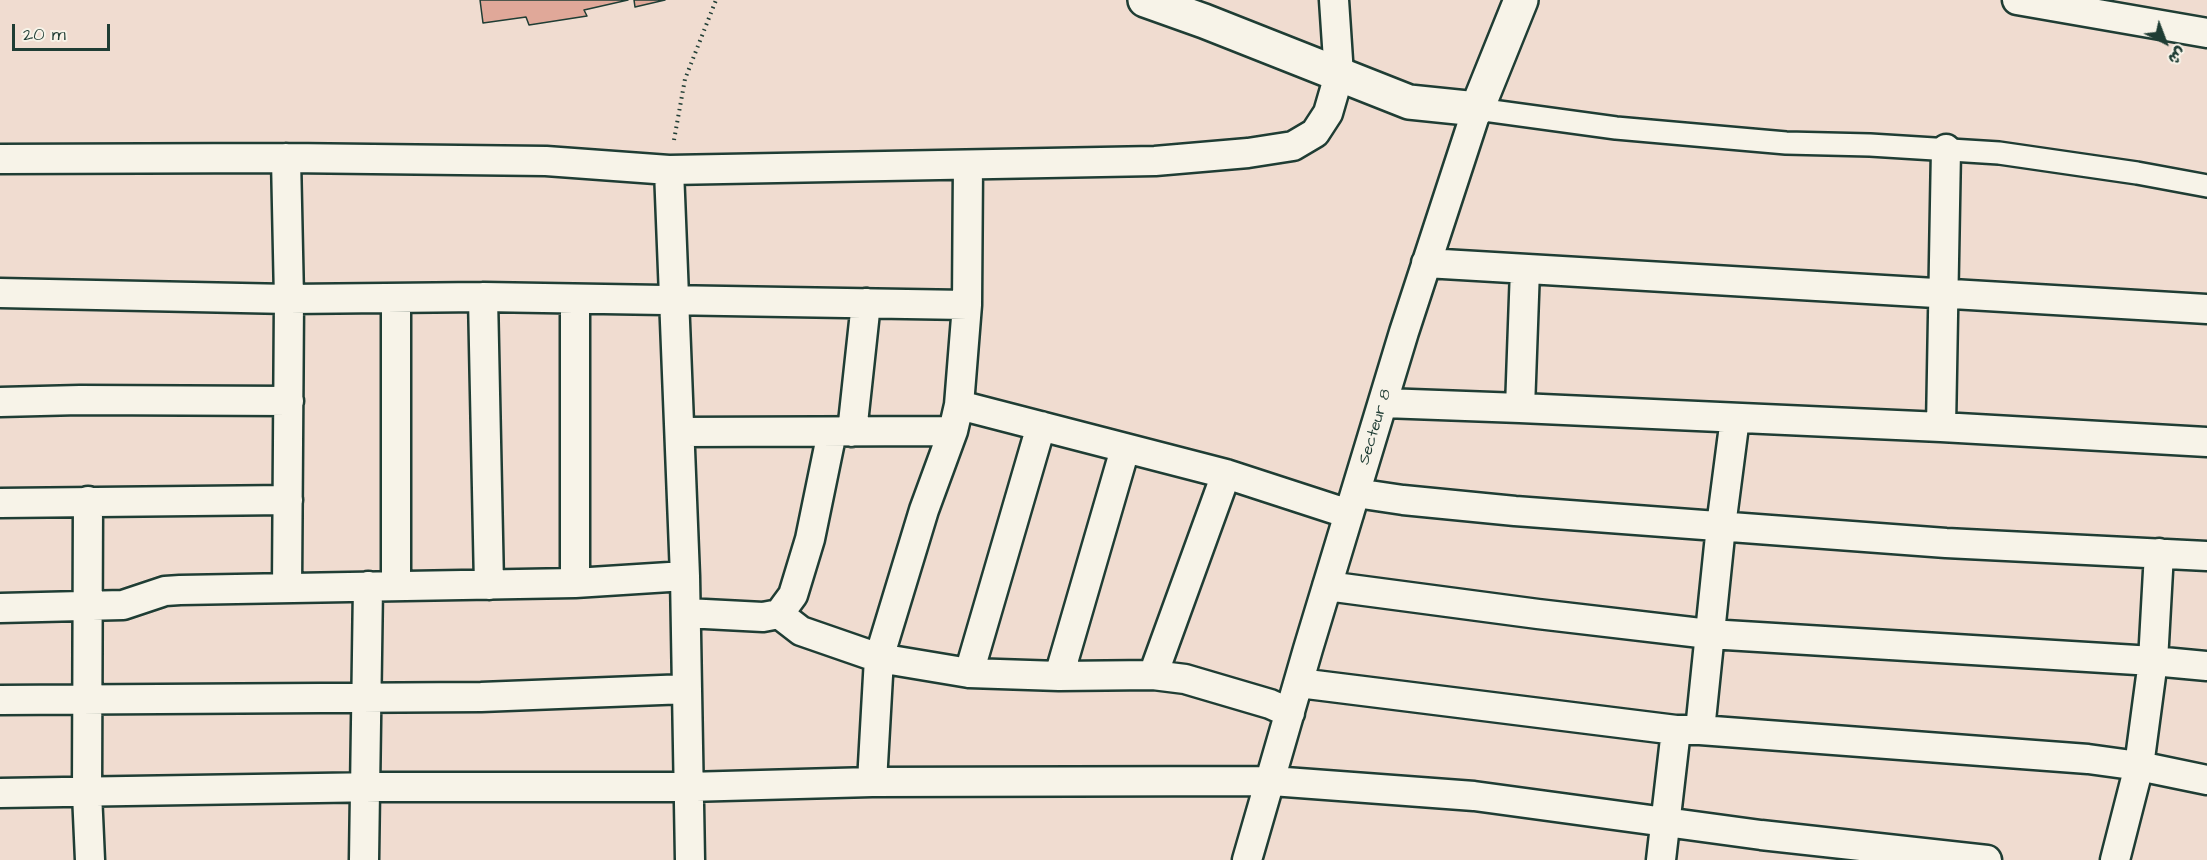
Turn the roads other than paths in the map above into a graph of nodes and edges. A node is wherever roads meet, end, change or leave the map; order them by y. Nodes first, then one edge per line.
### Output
1 (1145, 0) edge
2 (1334, 0) edge
3 (1521, 0) edge
4 (2027, 1) edge
5 (1204, 11) edge
6 (2207, 33) edge
7 (1339, 75) junction
8 (1477, 109) junction
9 (1946, 149) junction
10 (286, 158) junction
11 (0, 159) edge
12 (968, 165) junction
13 (669, 170) junction
14 (2207, 186) edge
15 (1426, 263) junction
16 (1525, 269) junction
17 (0, 293) edge
18 (1944, 293) junction
19 (483, 297) junction
20 (396, 298) junction
21 (289, 299) junction
22 (575, 299) junction
23 (674, 300) junction
24 (866, 303) junction
25 (967, 305) junction
26 (2207, 309) edge
27 (289, 401) junction
28 (0, 402) edge
29 (1383, 403) junction
30 (1520, 408) junction
31 (956, 418) junction
32 (1735, 418) junction
33 (1041, 426) junction
34 (1941, 427) junction
35 (680, 432) junction
36 (842, 432) junction
37 (2207, 442) edge
38 (1125, 449) junction
39 (1227, 474) junction
40 (288, 500) junction
41 (88, 501) junction
42 (0, 503) edge
43 (1353, 503) junction
44 (1720, 526) junction
45 (2159, 553) junction
46 (2207, 556) edge
47 (685, 576) junction
48 (575, 583) junction
49 (489, 585) junction
50 (368, 586) junction
51 (396, 586) junction
52 (1327, 586) junction
53 (287, 588) junction
54 (88, 606) junction
55 (0, 608) edge
56 (686, 613) junction
57 (779, 614) junction
58 (1709, 634) junction
59 (879, 658) junction
60 (2153, 661) junction
61 (2207, 666) edge
62 (969, 673) junction
63 (1153, 675) junction
64 (1059, 676) junction
65 (1299, 682) junction
66 (687, 689) junction
67 (366, 698) junction
68 (0, 700) edge
69 (87, 700) junction
70 (1290, 713) junction
71 (1688, 730) junction
72 (2139, 766) junction
73 (2207, 780) edge
74 (1272, 781) junction
75 (872, 782) junction
76 (687, 787) junction
77 (366, 788) junction
78 (87, 792) junction
79 (0, 793) edge
80 (1665, 821) junction
81 (90, 860) edge
82 (364, 860) edge
83 (690, 860) edge
84 (1247, 860) edge
85 (1661, 860) edge
86 (1987, 860) edge
87 (2115, 860) edge

1 - 5 street
2 - 7 street
3 - 8 street, Secteur 8
4 - 6 street
5 - 7 street
7 - 8 street
7 - 12 street
8 - 9 street
8 - 15 street, Secteur 8
9 - 14 street
9 - 18 street
10 - 11 street
10 - 13 street
10 - 21 street
12 - 13 street
12 - 25 street
13 - 23 street
15 - 16 street
15 - 29 street, Secteur 8
16 - 18 street
16 - 30 street
17 - 21 street
18 - 26 street
18 - 34 street
19 - 20 street
19 - 22 street
19 - 49 street
20 - 21 street
20 - 51 street
21 - 27 street
22 - 23 street
22 - 48 street
23 - 24 street
23 - 35 street
24 - 25 street
24 - 36 street
25 - 31 street
27 - 28 street
27 - 40 street
29 - 30 street
29 - 43 street, Secteur 8
30 - 32 street
31 - 33 street
31 - 36 street
31 - 59 street
32 - 34 street
32 - 44 street
33 - 38 street
33 - 62 street
34 - 37 street
35 - 36 street
35 - 47 street
36 - 57 street
38 - 39 street
38 - 64 street
39 - 43 street
39 - 63 street
40 - 41 street
40 - 53 street
41 - 42 street
41 - 54 street
43 - 44 street
43 - 52 street, Secteur 8
44 - 45 street
44 - 58 street
45 - 46 street
45 - 60 street
47 - 48 street
47 - 56 street
48 - 49 street
49 - 51 street
50 - 51 street
50 - 53 street
50 - 67 street
52 - 58 street
52 - 65 street, Secteur 8
53 - 54 street
54 - 55 street
54 - 69 street
56 - 57 street
56 - 66 street
57 - 59 street
58 - 60 street
58 - 71 street
59 - 62 street
59 - 75 street
60 - 61 street
60 - 72 street
62 - 64 street
63 - 64 street
63 - 70 street
65 - 70 street, Secteur 8
65 - 71 street
66 - 67 street
66 - 76 street
67 - 69 street
67 - 77 street
68 - 69 street
69 - 78 street
70 - 74 street, Secteur 8
71 - 72 street
71 - 80 street
72 - 73 street
72 - 87 street
74 - 75 street
74 - 80 street
74 - 84 street, Secteur 8
75 - 76 street
76 - 77 street
76 - 83 street
77 - 78 street
77 - 82 street
78 - 79 street
78 - 81 street
80 - 85 street
80 - 86 street

